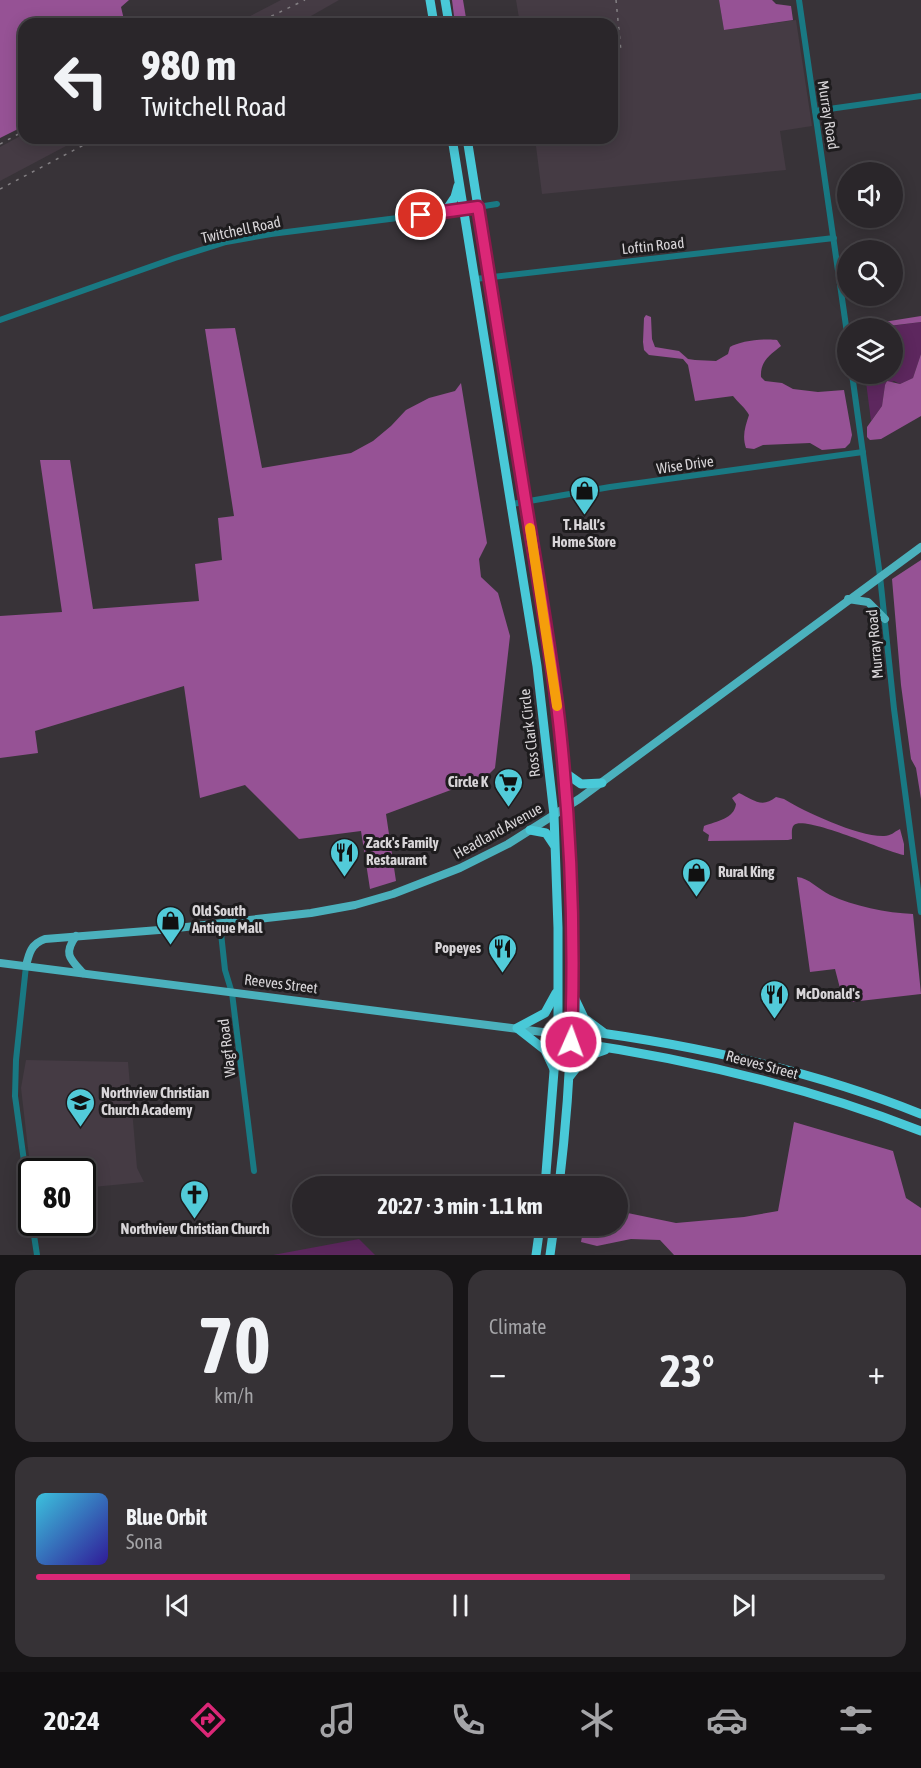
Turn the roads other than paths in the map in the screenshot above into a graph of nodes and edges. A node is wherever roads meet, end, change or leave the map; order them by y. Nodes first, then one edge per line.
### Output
1 (430, 0) edge
2 (445, 0) edge
3 (799, 0) edge
4 (433, 18) edge
5 (448, 18) edge
6 (921, 96) edge
7 (816, 111) junction
8 (453, 144) edge
9 (468, 144) edge
10 (459, 181) junction
11 (497, 204) dead end
12 (478, 207) junction
13 (464, 210) junction
14 (445, 212) junction
15 (834, 238) junction
16 (489, 277) junction
17 (475, 279) junction
18 (845, 318) edge
19 (0, 320) edge
20 (853, 384) edge
21 (862, 452) junction
22 (525, 502) junction
23 (512, 504) junction
24 (921, 547) edge
25 (880, 576) junction
26 (848, 599) junction
27 (885, 619) junction
28 (564, 772) junction
29 (602, 783) junction
30 (567, 807) junction
31 (554, 815) junction
32 (530, 831) junction
33 (556, 848) junction
34 (921, 912) edge
35 (220, 924) junction
36 (75, 936) junction
37 (0, 963) edge
38 (26, 966) junction
39 (83, 973) junction
40 (559, 988) junction
41 (232, 993) junction
42 (573, 993) junction
43 (517, 1028) junction
44 (571, 1029) junction
45 (605, 1033) junction
46 (558, 1034) junction
47 (571, 1042) junction
48 (614, 1049) junction
49 (555, 1072) junction
50 (569, 1078) junction
51 (919, 1112) edge
52 (921, 1131) edge
53 (23, 1158) edge
54 (254, 1171) dead end
55 (546, 1176) edge
56 (560, 1176) edge
57 (34, 1236) edge
58 (539, 1236) edge
59 (553, 1236) edge
60 (36, 1255) edge
61 (536, 1255) edge
62 (550, 1255) edge

1 - 4 highway
2 - 5 highway
3 - 7 street, Murray Road
6 - 7 street
7 - 15 street, Murray Road
8 - 10 highway, Ross Clark Circle
9 - 12 highway, Ross Clark Circle
10 - 13 highway, Ross Clark Circle
10 - 14 highway
11 - 12 street, Twitchell Road
12 - 13 street, Twitchell Road
12 - 16 highway, Ross Clark Circle
13 - 14 street, Twitchell Road
13 - 17 highway, Ross Clark Circle
14 - 19 street, Twitchell Road
15 - 16 street, Loftin Road
15 - 18 street, Murray Road
16 - 17 street, Loftin Road
16 - 22 highway, Ross Clark Circle
17 - 23 highway, Ross Clark Circle
20 - 21 street, Murray Road
21 - 22 street, Wise Drive
21 - 25 street, Murray Road
22 - 23 street, Wise Drive
22 - 28 highway, Ross Clark Circle
23 - 31 highway, Ross Clark Circle
24 - 25 main road, Headland Avenue
25 - 26 main road, Headland Avenue
25 - 27 street, Murray Road
26 - 27 main road
26 - 29 main road, Headland Avenue
27 - 34 street, Murray Road
28 - 29 highway
28 - 30 highway, Ross Clark Circle
29 - 30 main road, Headland Avenue
30 - 31 main road, Headland Avenue
30 - 42 highway, Ross Clark Circle
31 - 32 main road, Headland Avenue
31 - 33 highway, Ross Clark Circle
32 - 33 highway
32 - 35 main road, Headland Avenue
33 - 40 highway, Ross Clark Circle
35 - 36 main road, Headland Avenue
35 - 41 street, Wagf Road
36 - 38 main road, Headland Avenue
36 - 39 main road
37 - 38 main road, Reeves Street
38 - 39 main road, Reeves Street
38 - 53 street
39 - 41 main road, Reeves Street
40 - 43 highway
40 - 46 highway, Ross Clark Circle
41 - 43 main road, Reeves Street
41 - 54 street, Wagf Road
42 - 44 highway, Ross Clark Circle
42 - 45 highway
43 - 46 main road, Reeves Street
43 - 49 highway
44 - 45 highway, Reeves Street
44 - 46 highway, Reeves Street
44 - 47 highway, Ross Clark Circle
45 - 51 highway, Reeves Street
46 - 47 highway, Reeves Street
46 - 49 highway, Ross Clark Circle
47 - 48 highway, Reeves Street
47 - 50 highway, Ross Clark Circle
48 - 50 highway
48 - 52 highway, Reeves Street
49 - 55 highway, Ross Clark Circle
50 - 56 highway, Ross Clark Circle
57 - 60 street
58 - 61 highway
59 - 62 highway

